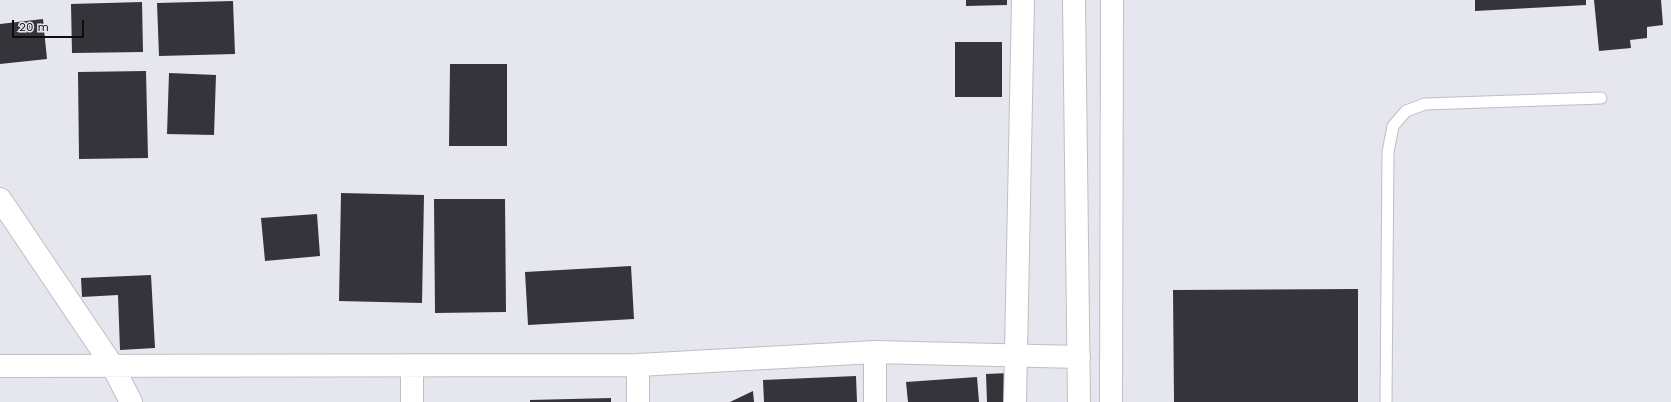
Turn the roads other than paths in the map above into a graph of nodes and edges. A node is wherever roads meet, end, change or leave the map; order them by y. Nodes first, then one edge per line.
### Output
1 (1023, 0) edge
2 (1074, 0) edge
3 (1112, 0) edge
4 (1601, 98) dead end
5 (0, 199) edge
6 (875, 352) junction
7 (1016, 355) junction
8 (1079, 357) junction
9 (112, 365) junction
10 (638, 365) junction
11 (0, 366) edge
12 (412, 366) junction
13 (131, 402) edge
14 (412, 402) edge
15 (638, 402) edge
16 (875, 402) edge
17 (1015, 402) edge
18 (1079, 402) edge
19 (1111, 402) edge
20 (1386, 402) edge

1 - 7 main road
2 - 8 main road
3 - 19 main road
4 - 20 lane
5 - 9 main road
6 - 7 main road
6 - 10 main road
6 - 16 main road
7 - 8 main road
7 - 17 main road
8 - 18 main road
9 - 11 main road
9 - 12 main road
9 - 13 main road
10 - 12 main road
10 - 15 main road
12 - 14 main road

